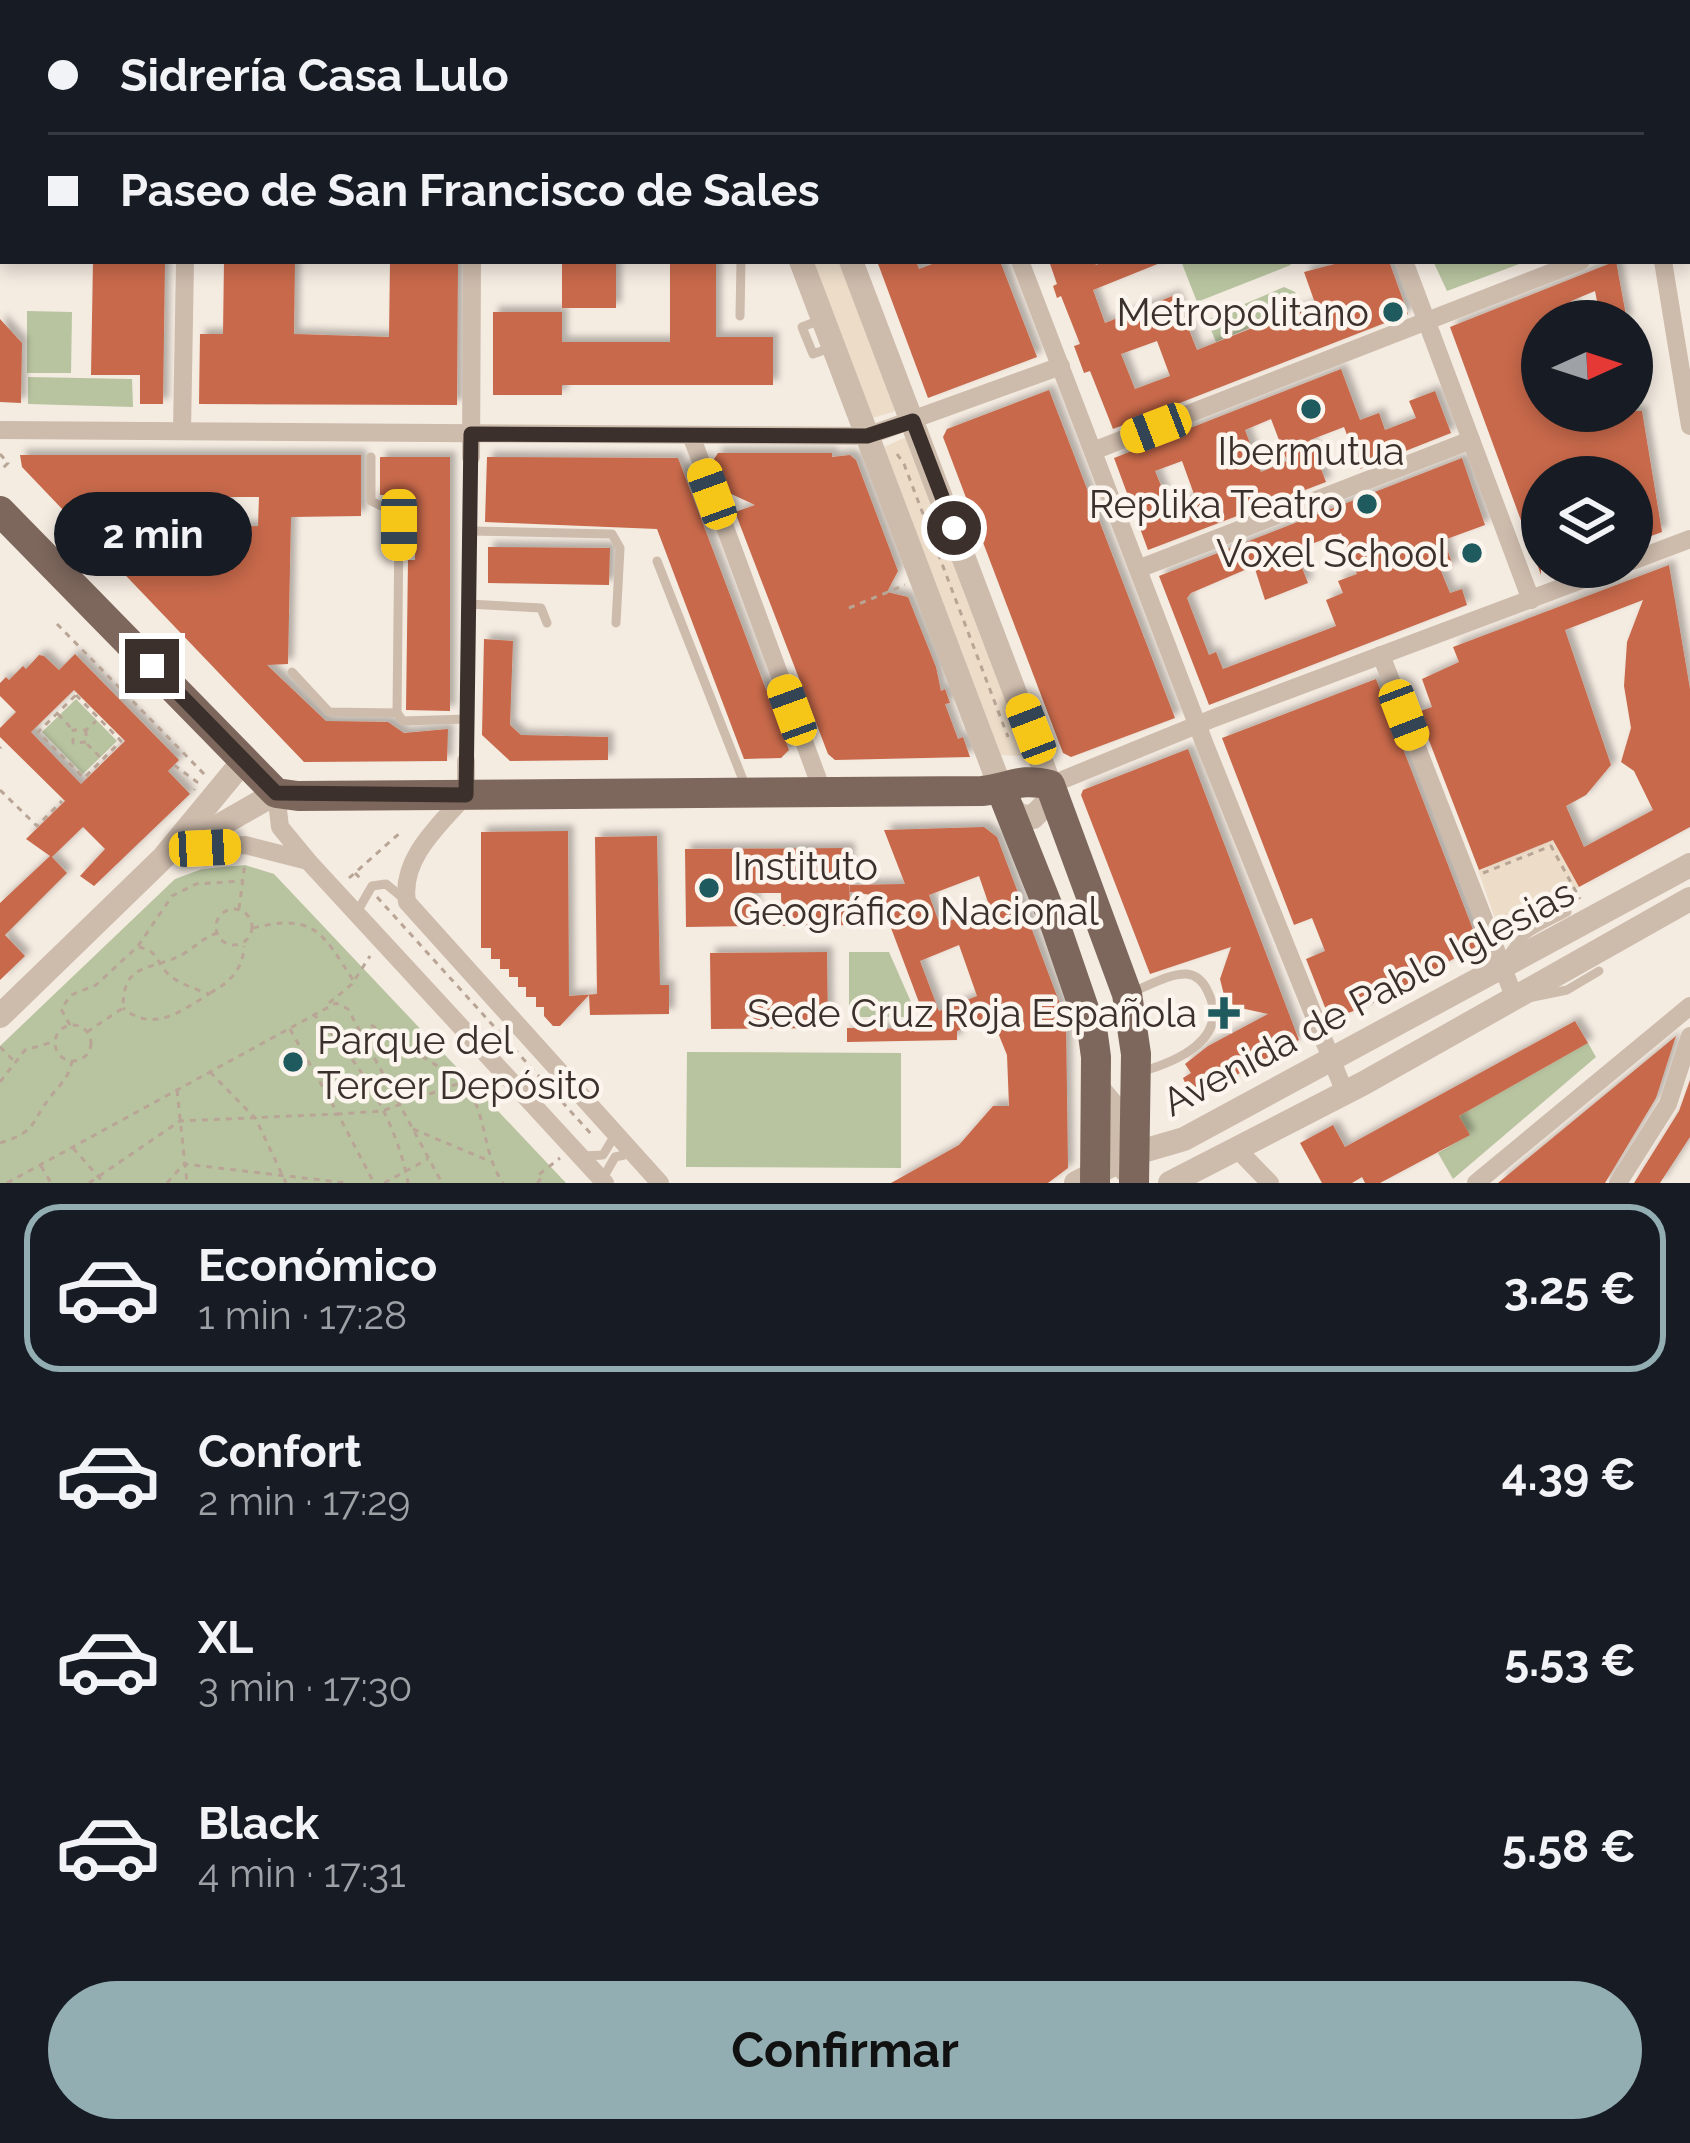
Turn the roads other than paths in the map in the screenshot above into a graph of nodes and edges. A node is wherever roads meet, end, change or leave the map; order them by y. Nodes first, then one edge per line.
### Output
1 (185, 264) edge
2 (472, 264) edge
3 (741, 264) edge
4 (802, 264) edge
5 (852, 264) edge
6 (1022, 264) edge
7 (1405, 264) edge
8 (1573, 264) edge
9 (1663, 264) edge
10 (740, 316) dead end
11 (1426, 321) junction
12 (1061, 365) junction
13 (913, 421) junction
14 (1690, 426) edge
15 (0, 430) edge
16 (182, 431) junction
17 (371, 433) junction
18 (471, 434) junction
19 (876, 434) junction
20 (691, 435) junction
21 (1471, 440) junction
22 (1093, 451) junction
23 (371, 457) joint
24 (471, 457) joint
25 (0, 511) edge
26 (470, 531) junction
27 (1690, 539) edge
28 (1653, 553) edge
29 (657, 561) dead end
30 (1138, 569) junction
31 (1562, 588) edge
32 (1531, 600) junction
33 (469, 604) junction
34 (547, 623) dead end
35 (616, 623) dead end
36 (1381, 655) junction
37 (292, 671) dead end
38 (397, 713) junction
39 (467, 719) junction
40 (1199, 725) junction
41 (244, 760) junction
42 (466, 761) joint
43 (1051, 787) junction
44 (276, 793) junction
45 (823, 793) junction
46 (748, 794) junction
47 (466, 795) junction
48 (1004, 795) junction
49 (164, 857) junction
50 (308, 862) junction
51 (1690, 865) edge
52 (1690, 899) edge
53 (407, 902) junction
54 (1567, 912) dead end
55 (356, 914) junction
56 (1501, 970) junction
57 (1599, 971) dead end
58 (1127, 994) junction
59 (1515, 999) junction
60 (1690, 1006) edge
61 (0, 1016) edge
62 (1690, 1036) edge
63 (1329, 1062) junction
64 (1136, 1073) junction
65 (1345, 1093) junction
66 (615, 1134) junction
67 (1237, 1149) junction
68 (633, 1153) junction
69 (578, 1155) junction
70 (1113, 1174) edge
71 (603, 1182) edge
72 (660, 1183) edge
73 (1170, 1183) edge
74 (1270, 1183) edge
75 (1476, 1183) edge
76 (1618, 1183) edge

1 - 16 street
2 - 18 street
3 - 10 lane
4 - 19 street
5 - 13 street
6 - 12 street
7 - 11 street
8 - 11 street
9 - 14 street
11 - 21 street
11 - 22 street
12 - 13 street
12 - 22 street
13 - 19 street
13 - 43 street
15 - 16 street
16 - 17 street
17 - 18 street
17 - 23 street
18 - 20 street
18 - 24 street
19 - 20 street
19 - 48 street
20 - 45 street
21 - 30 street
21 - 32 street
22 - 30 street
23 - 38 lane
24 - 26 lane
25 - 41 main road
26 - 33 lane
26 - 35 lane
27 - 28 street
29 - 46 lane
30 - 40 street
31 - 32 street
32 - 36 street
33 - 34 lane
33 - 39 lane
36 - 40 street
36 - 56 street
37 - 38 lane
38 - 39 lane
39 - 42 lane
40 - 43 street
40 - 63 street
41 - 44 main road
41 - 49 street
42 - 47 street
43 - 48 main road
43 - 58 main road
44 - 47 main road
44 - 49 street
44 - 50 street
45 - 46 main road
45 - 48 main road
46 - 47 main road
47 - 53 street
48 - 70 main road
49 - 50 street
49 - 61 street
50 - 55 street
51 - 56 street, Avenida de Pablo Iglesias
52 - 59 street, Avenida de Pablo Iglesias
53 - 55 lane
53 - 66 street
54 - 56 lane
55 - 69 street
56 - 59 street
56 - 63 street, Avenida de Pablo Iglesias
57 - 59 lane
58 - 64 main road
58 - 64 lane
59 - 65 street, Avenida de Pablo Iglesias
60 - 75 street
62 - 76 street
63 - 65 street
63 - 70 street, Avenida de Pablo Iglesias
64 - 70 main road
65 - 67 street, Avenida de Pablo Iglesias
66 - 68 street
66 - 69 lane
67 - 73 street, Avenida de Pablo Iglesias
67 - 74 street
68 - 71 lane
68 - 72 street
69 - 71 street

